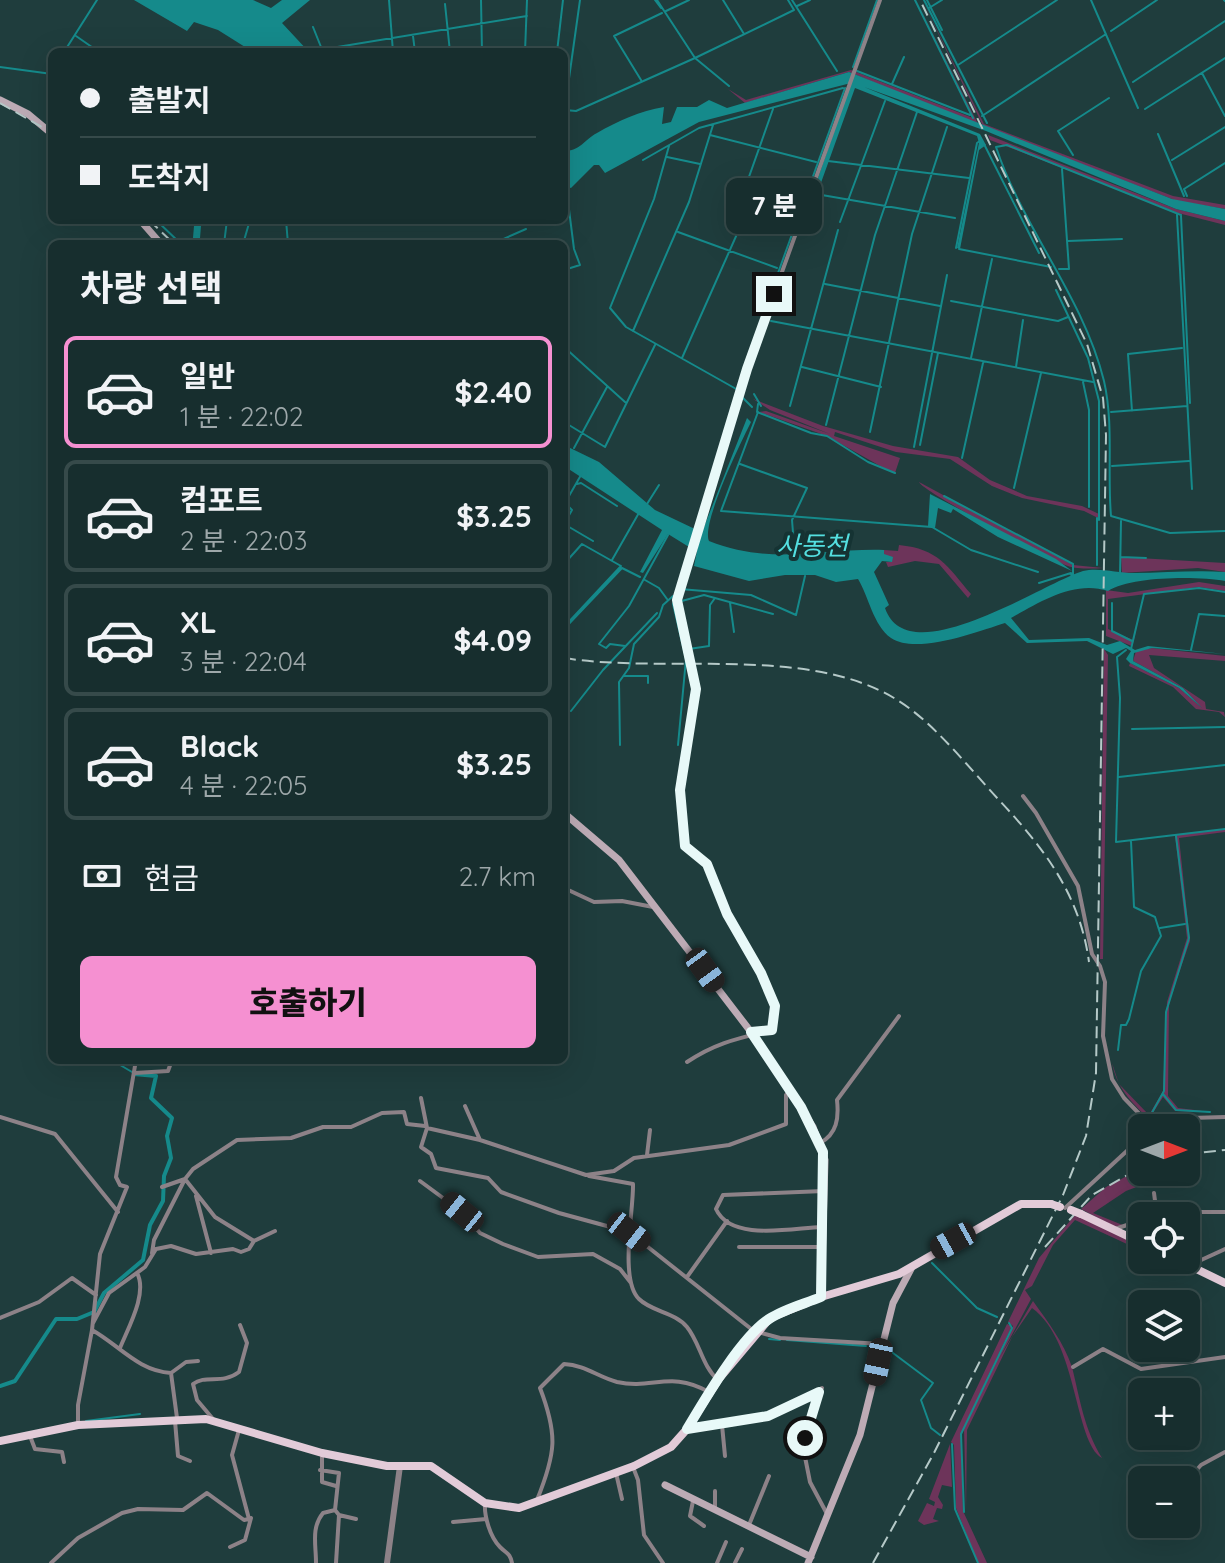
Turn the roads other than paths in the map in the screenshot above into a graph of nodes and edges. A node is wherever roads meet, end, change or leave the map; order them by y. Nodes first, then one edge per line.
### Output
1 (880, 0) edge
2 (0, 100) edge
3 (48, 130) edge
4 (144, 224) edge
5 (158, 240) edge
6 (1023, 796) dead end
7 (568, 816) edge
8 (568, 890) edge
9 (653, 907) junction
10 (899, 1016) dead end
11 (751, 1032) junction
12 (687, 1062) dead end
13 (136, 1064) edge
14 (171, 1064) edge
15 (135, 1075) junction
16 (790, 1089) junction
17 (421, 1098) dead end
18 (465, 1106) dead end
19 (1141, 1114) edge
20 (0, 1117) edge
21 (1225, 1117) edge
22 (1200, 1118) edge
23 (426, 1127) junction
24 (650, 1130) dead end
25 (480, 1140) junction
26 (820, 1143) junction
27 (1128, 1149) edge
28 (647, 1155) junction
29 (586, 1175) junction
30 (185, 1179) junction
31 (420, 1181) dead end
32 (164, 1187) dead end
33 (194, 1190) junction
34 (824, 1191) junction
35 (1154, 1193) dead end
36 (1154, 1202) edge
37 (1062, 1207) junction
38 (118, 1212) junction
39 (1200, 1212) edge
40 (1225, 1212) edge
41 (727, 1221) junction
42 (1128, 1224) edge
43 (824, 1227) junction
44 (1112, 1229) junction
45 (275, 1231) dead end
46 (629, 1232) junction
47 (1128, 1236) edge
48 (254, 1241) junction
49 (739, 1247) dead end
50 (822, 1247) junction
51 (1225, 1249) edge
52 (152, 1253) junction
53 (211, 1253) junction
54 (1200, 1261) edge
55 (911, 1269) junction
56 (1200, 1271) edge
57 (137, 1273) junction
58 (687, 1277) junction
59 (1225, 1283) edge
60 (632, 1284) junction
61 (96, 1295) junction
62 (821, 1297) junction
63 (0, 1318) edge
64 (240, 1325) dead end
65 (92, 1327) junction
66 (755, 1332) junction
67 (882, 1344) junction
68 (120, 1348) junction
69 (1225, 1357) edge
70 (198, 1361) dead end
71 (1073, 1367) dead end
72 (171, 1373) junction
73 (718, 1380) junction
74 (709, 1392) junction
75 (176, 1418) junction
76 (213, 1421) junction
77 (78, 1425) junction
78 (722, 1425) junction
79 (241, 1428) junction
80 (687, 1429) junction
81 (30, 1434) junction
82 (0, 1441) edge
83 (1225, 1452) edge
84 (322, 1453) junction
85 (725, 1456) dead end
86 (190, 1461) dead end
87 (64, 1462) dead end
88 (400, 1466) junction
89 (1200, 1466) edge
90 (633, 1467) junction
91 (320, 1470) junction
92 (616, 1473) junction
93 (769, 1476) dead end
94 (665, 1485) dead end
95 (336, 1486) junction
96 (715, 1491) dead end
97 (622, 1499) dead end
98 (537, 1500) junction
99 (693, 1501) junction
100 (485, 1503) junction
101 (715, 1511) junction
102 (337, 1512) junction
103 (250, 1515) junction
104 (829, 1516) junction
105 (356, 1519) dead end
106 (486, 1519) junction
107 (453, 1522) dead end
108 (704, 1526) dead end
109 (748, 1527) junction
110 (726, 1542) dead end
111 (230, 1547) dead end
112 (742, 1549) dead end
113 (810, 1560) edge
114 (51, 1563) edge
115 (316, 1563) edge
116 (336, 1563) edge
117 (387, 1563) edge
118 (512, 1563) edge
119 (663, 1563) edge
120 (717, 1563) edge
121 (735, 1563) edge

1 - 11 street
2 - 3 main road
4 - 5 main road
6 - 19 street
7 - 9 main road
8 - 9 street
9 - 11 main road
10 - 26 street
11 - 12 street
11 - 16 main road
13 - 15 street
14 - 15 street
15 - 38 street
16 - 26 main road
16 - 28 street
17 - 23 street
18 - 25 street
20 - 38 street
21 - 22 street
23 - 25 street
23 - 30 street
23 - 46 street
24 - 28 street
25 - 29 street
26 - 34 main road
27 - 37 street
28 - 29 street
29 - 46 street
30 - 32 street
30 - 33 street
30 - 52 street
31 - 60 street
33 - 48 street
33 - 53 street
34 - 41 street
34 - 43 main road
35 - 36 street
37 - 44 main road, bridge
37 - 55 main road
38 - 61 street
39 - 40 street
41 - 43 street
41 - 58 street
42 - 44 street
43 - 50 main road
44 - 47 main road
45 - 48 street
46 - 58 street
46 - 60 street
48 - 53 street
49 - 50 street
50 - 62 main road
51 - 54 street
52 - 53 street
52 - 57 street
55 - 62 main road
55 - 67 main road
56 - 59 main road
57 - 65 street
57 - 68 street
58 - 66 street
60 - 73 street
61 - 63 street
61 - 65 street
62 - 66 main road
64 - 76 street
65 - 68 street
65 - 77 street
66 - 67 street
66 - 73 main road
67 - 104 main road
68 - 72 street
69 - 71 street
70 - 72 street
72 - 75 street
73 - 74 main road
74 - 80 main road
74 - 98 street
75 - 76 main road
75 - 77 main road
75 - 86 street
76 - 79 main road
77 - 81 main road
78 - 80 street
78 - 85 street
78 - 104 street
79 - 84 main road
79 - 103 street
80 - 90 main road
81 - 82 main road
81 - 87 street
83 - 89 street
84 - 88 main road
84 - 91 street
88 - 100 main road
88 - 117 street
90 - 92 main road
90 - 119 street
91 - 95 street
91 - 95 street
92 - 97 street
92 - 98 main road
93 - 109 street
94 - 99 main road
95 - 102 street
96 - 101 street
98 - 100 main road
99 - 101 main road
99 - 108 street
100 - 106 street
101 - 109 main road
102 - 105 street
102 - 115 street
102 - 116 street
103 - 111 street
103 - 114 street
104 - 113 main road
106 - 107 street
106 - 118 street
109 - 113 main road
110 - 120 street
112 - 121 street

